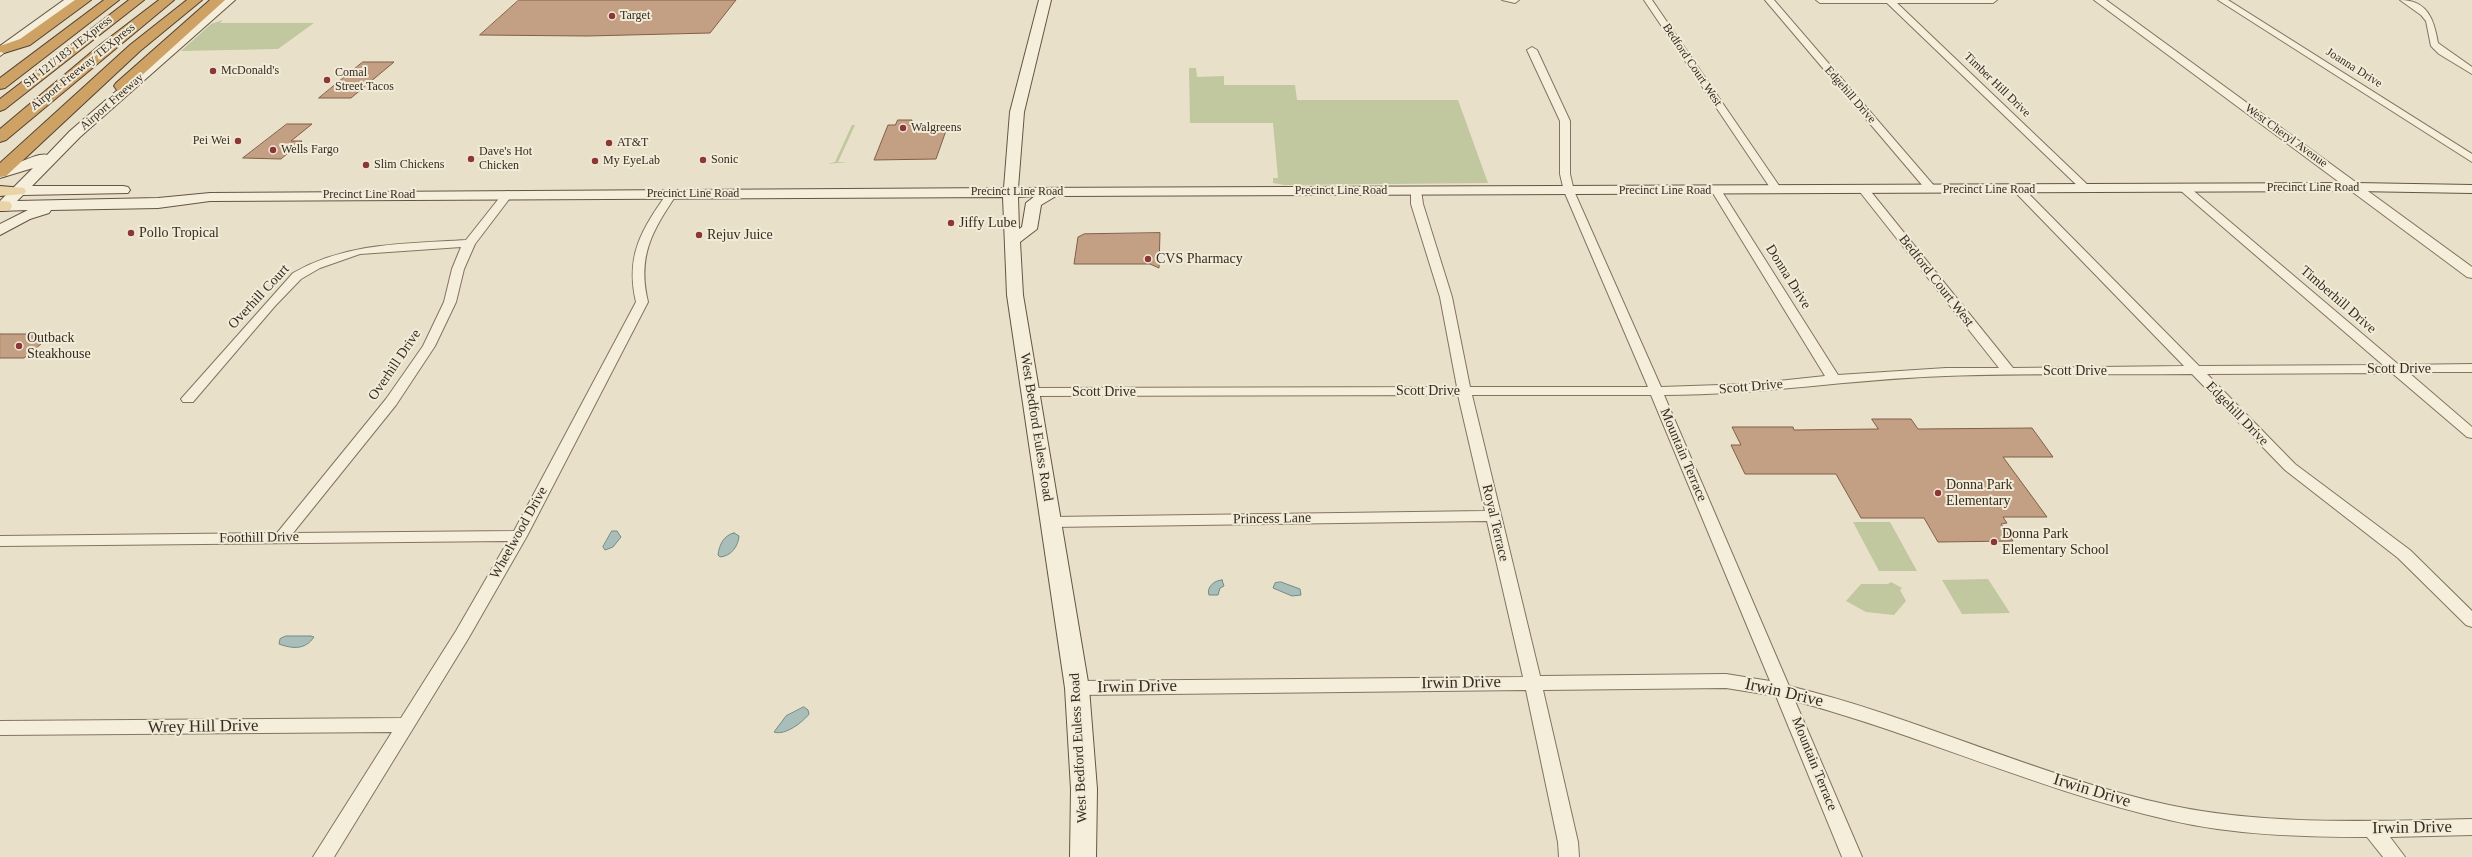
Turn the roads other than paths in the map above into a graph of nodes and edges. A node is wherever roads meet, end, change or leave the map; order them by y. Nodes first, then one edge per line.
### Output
1 (71, 0) edge
2 (84, 0) edge
3 (112, 0) edge
4 (137, 0) edge
5 (167, 0) edge
6 (195, 0) edge
7 (218, 0) edge
8 (229, 0) edge
9 (1045, 0) edge
10 (1506, 0) edge
11 (1515, 0) edge
12 (1648, 0) edge
13 (1769, 0) edge
14 (1820, 0) edge
15 (1889, 0) edge
16 (1993, 0) edge
17 (2099, 0) edge
18 (2222, 0) edge
19 (2404, 0) edge
20 (89, 16) junction
21 (1532, 50) dead end
22 (2, 51) edge
23 (2472, 71) edge
24 (0, 75) edge
25 (0, 85) edge
26 (124, 90) junction
27 (0, 106) edge
28 (0, 137) edge
29 (58, 151) junction
30 (2472, 159) edge
31 (0, 173) edge
32 (2355, 187) junction
33 (2185, 188) junction
34 (2018, 189) junction
35 (2087, 189) junction
36 (2472, 189) edge
37 (1416, 190) junction
38 (1716, 190) junction
39 (1777, 190) junction
40 (1864, 190) junction
41 (1932, 190) junction
42 (18, 191) junction
43 (1568, 191) junction
44 (1010, 192) junction
45 (1054, 192) junction
46 (508, 194) junction
47 (672, 194) junction
48 (210, 197) junction
49 (1, 203) edge
50 (71, 204) junction
51 (0, 230) edge
52 (1013, 239) junction
53 (469, 243) junction
54 (2472, 274) edge
55 (2472, 368) edge
56 (2396, 369) junction
57 (2195, 370) junction
58 (2008, 371) junction
59 (1834, 379) junction
60 (1464, 390) junction
61 (1655, 391) junction
62 (1030, 392) junction
63 (188, 399) dead end
64 (2472, 434) edge
65 (1492, 516) junction
66 (1051, 522) junction
67 (519, 536) junction
68 (281, 538) junction
69 (0, 541) edge
70 (2472, 621) edge
71 (1533, 682) junction
72 (1077, 688) junction
73 (1782, 689) junction
74 (406, 725) junction
75 (0, 728) edge
76 (2472, 827) edge
77 (2372, 829) junction
78 (323, 857) edge
79 (1083, 857) edge
80 (1568, 857) edge
81 (1852, 857) edge
82 (2395, 857) edge

1 - 22 main road
2 - 22 highway
3 - 20 highway
4 - 27 highway, SH 121/183 TEXpress
5 - 28 highway, Airport Freeway TEXpress
6 - 31 highway, Airport Freeway
7 - 26 highway
8 - 26 main road, Airport Freeway
9 - 44 main road, West Bedford Euless Road
10 - 11 street
12 - 39 street, Bedford Court West
13 - 41 street, Edgehill Drive
14 - 15 street
15 - 16 street
15 - 35 street, Timber Hill Drive
17 - 32 street, West Cheryl Avenue
18 - 30 street, Joanna Drive
19 - 23 street
20 - 24 highway
20 - 25 highway
21 - 43 street, Mountain Terrace
26 - 29 main road, Airport Freeway
29 - 31 main road
29 - 42 main road, Airport Freeway
32 - 33 main road, Precinct Line Road
32 - 36 main road, Precinct Line Road
32 - 54 street, West Cheryl Avenue
33 - 35 main road, Precinct Line Road
33 - 56 street, Timberhill Drive
34 - 35 main road, Precinct Line Road
34 - 41 main road, Precinct Line Road
34 - 57 street, Edgehill Drive
37 - 43 main road, Precinct Line Road
37 - 45 main road, Precinct Line Road
37 - 60 street, Royal Terrace
38 - 39 main road, Precinct Line Road
38 - 43 main road, Precinct Line Road
38 - 59 street, Donna Drive
39 - 40 main road, Precinct Line Road
40 - 41 main road, Precinct Line Road
40 - 58 street, Bedford Court West
42 - 48 main road, Precinct Line Road
42 - 49 main road, Precinct Line Road
43 - 61 street, Mountain Terrace
44 - 45 main road, Precinct Line Road
44 - 47 main road, Precinct Line Road
44 - 52 main road, West Bedford Euless Road
45 - 52 main road
46 - 47 main road, Precinct Line Road
46 - 48 main road, Precinct Line Road
46 - 53 street, Overhill Drive
47 - 67 street, Wheelwood Drive
48 - 50 main road, Precinct Line Road
49 - 50 main road, Precinct Line Road
50 - 51 main road
52 - 62 main road, West Bedford Euless Road
53 - 63 street, Overhill Court
53 - 68 street, Overhill Drive
55 - 56 street, Scott Drive
56 - 57 street, Scott Drive
56 - 64 street, Timberhill Drive
57 - 58 street, Scott Drive
57 - 70 street, Edgehill Drive
58 - 59 street, Scott Drive
59 - 61 street, Scott Drive
60 - 61 street, Scott Drive
60 - 62 street, Scott Drive
60 - 65 street, Royal Terrace
61 - 73 street, Mountain Terrace
62 - 66 main road, West Bedford Euless Road
65 - 66 street, Princess Lane
65 - 71 street, Royal Terrace
66 - 72 main road, West Bedford Euless Road
67 - 68 street, Foothill Drive
67 - 74 street, Wheelwood Drive
68 - 69 street, Foothill Drive
71 - 72 street, Irwin Drive
71 - 73 street, Irwin Drive
71 - 80 street, Royal Terrace
72 - 79 main road, West Bedford Euless Road
73 - 77 street, Irwin Drive
73 - 81 street, Mountain Terrace
74 - 75 street, Wrey Hill Drive
74 - 78 street, Wheelwood Drive
76 - 77 street, Irwin Drive
77 - 82 street

